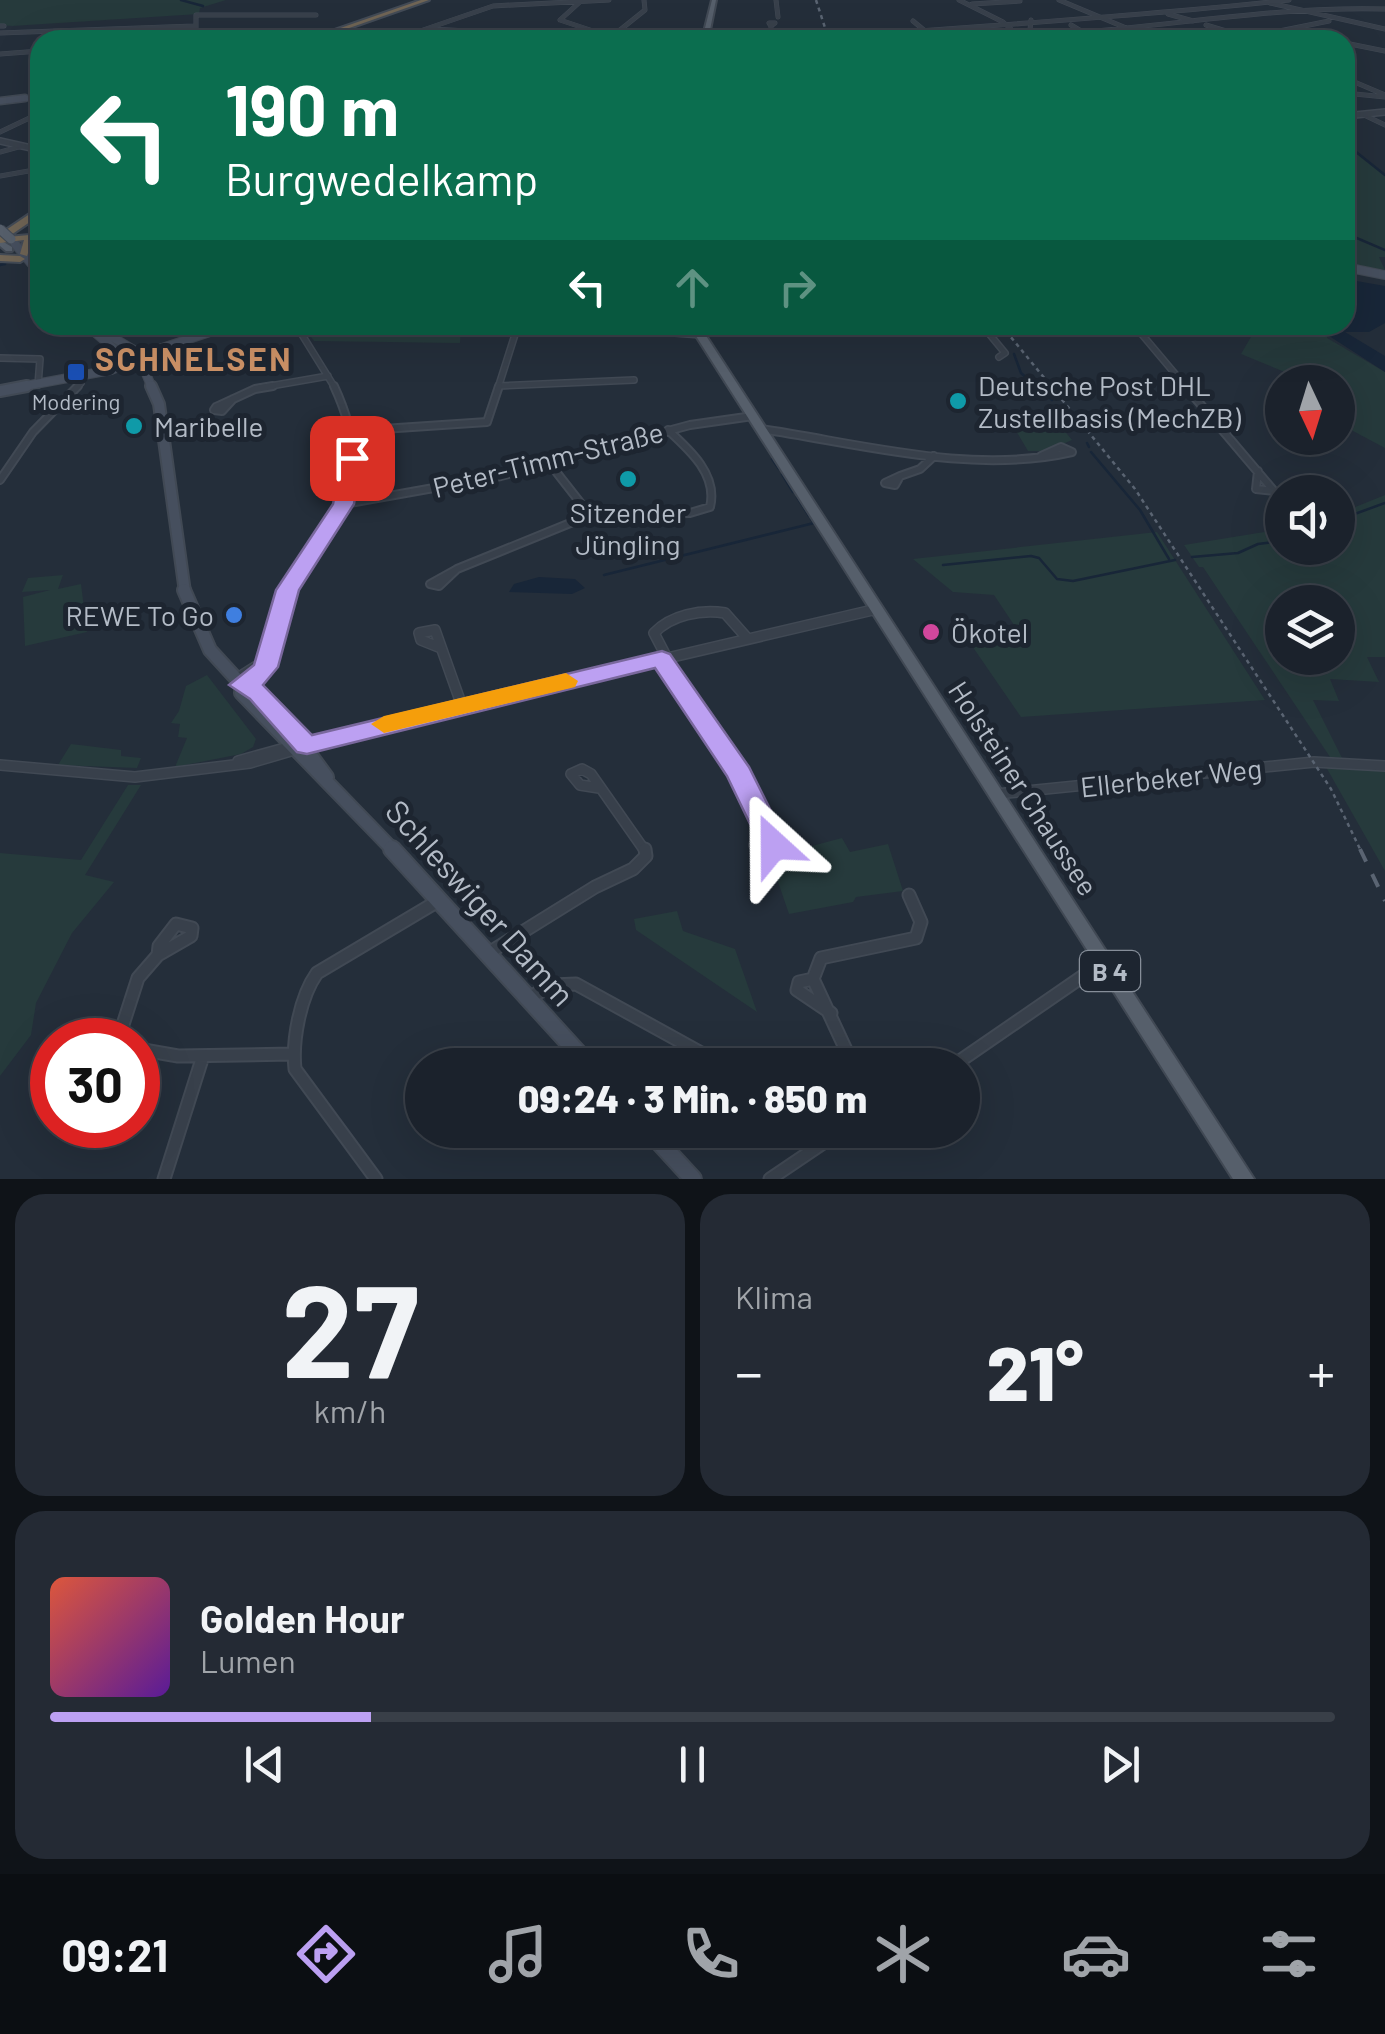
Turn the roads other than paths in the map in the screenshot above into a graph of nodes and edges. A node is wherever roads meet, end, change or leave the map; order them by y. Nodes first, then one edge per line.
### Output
1 (426, 0) edge
2 (437, 0) edge
3 (609, 0) edge
4 (644, 0) edge
5 (714, 0) edge
6 (776, 0) edge
7 (959, 0) edge
8 (1059, 0) edge
9 (1290, 0) edge
10 (581, 1) edge
11 (1020, 1) edge
12 (1270, 3) junction
13 (968, 4) junction
14 (1385, 9) edge
15 (1292, 10) junction
16 (284, 14) junction
17 (1168, 14) junction
18 (316, 15) dead end
19 (1096, 16) junction
20 (778, 17) dead end
21 (1030, 20) junction
22 (1333, 20) junction
23 (912, 21) dead end
24 (1003, 22) junction
25 (1200, 24) junction
26 (1071, 25) dead end
27 (194, 26) junction
28 (770, 26) dead end
29 (428, 28) junction
30 (1288, 28) junction
31 (1385, 28) edge
32 (1, 29) edge
33 (194, 30) edge
34 (272, 30) edge
35 (338, 30) edge
36 (349, 30) edge
37 (422, 30) edge
38 (456, 30) edge
39 (586, 30) edge
40 (621, 30) edge
41 (707, 30) edge
42 (770, 30) edge
43 (923, 30) edge
44 (941, 30) edge
45 (1013, 30) edge
46 (1028, 30) edge
47 (1080, 30) edge
48 (1130, 30) joint
49 (1221, 30) edge
50 (1279, 30) edge
51 (1296, 30) edge
52 (1355, 44) edge
53 (1385, 51) edge
54 (30, 52) edge
55 (0, 54) edge
56 (1355, 82) edge
57 (1355, 93) edge
58 (1385, 94) edge
59 (30, 99) edge
60 (0, 101) edge
61 (1385, 112) edge
62 (1355, 115) edge
63 (1364, 115) junction
64 (30, 117) edge
65 (1385, 125) edge
66 (0, 132) edge
67 (0, 142) edge
68 (22, 146) junction
69 (30, 148) edge
70 (0, 152) edge
71 (30, 171) edge
72 (2, 177) edge
73 (30, 208) edge
74 (30, 221) edge
75 (0, 228) edge
76 (30, 237) edge
77 (30, 239) edge
78 (5, 245) edge
79 (22, 256) junction
80 (30, 264) edge
81 (1355, 269) edge
82 (1385, 275) edge
83 (98, 335) edge
84 (112, 335) edge
85 (201, 335) edge
86 (302, 335) edge
87 (515, 335) edge
88 (701, 335) edge
89 (990, 335) edge
90 (1142, 335) edge
91 (997, 344) dead end
92 (112, 347) junction
93 (141, 356) junction
94 (0, 358) edge
95 (128, 361) junction
96 (101, 370) junction
97 (145, 370) junction
98 (80, 376) junction
99 (328, 376) junction
100 (634, 380) dead end
101 (38, 385) junction
102 (499, 386) junction
103 (0, 391) edge
104 (233, 398) dead end
105 (753, 416) junction
106 (761, 428) junction
107 (353, 430) junction
108 (668, 430) junction
109 (934, 456) junction
110 (1042, 456) dead end
111 (550, 464) junction
112 (1258, 472) dead end
113 (900, 475) dead end
114 (0, 480) edge
115 (344, 504) junction
116 (590, 515) junction
117 (457, 569) dead end
118 (877, 609) junction
119 (748, 639) junction
120 (441, 648) dead end
121 (664, 658) junction
122 (239, 682) junction
123 (462, 706) junction
124 (296, 747) junction
125 (0, 765) edge
126 (1385, 766) edge
127 (599, 788) dead end
128 (996, 794) junction
129 (763, 818) dead end
130 (909, 896) dead end
131 (438, 901) junction
132 (487, 954) junction
133 (158, 955) dead end
134 (1107, 966) junction
135 (813, 979) junction
136 (528, 998) junction
137 (831, 1013) junction
138 (125, 1018) edge
139 (574, 1048) edge
140 (692, 1048) edge
141 (846, 1048) edge
142 (979, 1048) edge
143 (160, 1051) edge
144 (292, 1054) junction
145 (203, 1056) junction
146 (665, 1148) edge
147 (813, 1148) edge
148 (369, 1177) edge
149 (164, 1179) edge
150 (693, 1179) edge
151 (770, 1179) edge
152 (1244, 1179) edge

1 - 35 highway
2 - 36 highway
3 - 10 street
4 - 40 street
5 - 41 main road
6 - 20 street
7 - 13 street
8 - 19 street
9 - 12 street
10 - 29 street
10 - 39 street
11 - 13 street
12 - 15 street
12 - 17 street
13 - 24 street
14 - 15 street
15 - 22 street
15 - 25 street
16 - 18 street
16 - 27 street
16 - 34 street
17 - 19 street
17 - 25 street
19 - 21 street
19 - 48 street
21 - 24 street
21 - 46 street
22 - 30 street
22 - 31 street
23 - 43 street
24 - 44 street
24 - 45 street
25 - 48 street
25 - 49 street
26 - 47 street
27 - 32 street
27 - 33 street
28 - 42 street
29 - 37 street
29 - 38 street
30 - 50 street
30 - 51 street
52 - 53 street
54 - 55 street
56 - 58 street
57 - 58 street
59 - 60 main road
61 - 63 street
62 - 63 street
63 - 65 street
64 - 66 street
67 - 68 street
68 - 69 street
68 - 70 street
71 - 72 street
73 - 75 highway
74 - 78 highway
75 - 78 main road, bridge
76 - 78 highway
77 - 79 highway
78 - 79 highway
78 - 79 main road
79 - 80 main road
81 - 82 main road
83 - 92 main road
84 - 93 main road
85 - 93 main road
86 - 99 street
87 - 102 street
88 - 105 main road, Holsteiner Chaussee / B 4
89 - 91 street
90 - 112 street
92 - 95 main road
92 - 96 main road
93 - 95 main road
93 - 97 main road, Schleswiger Damm
94 - 101 street
95 - 96 main road
95 - 97 main road
96 - 98 main road
97 - 122 main road, Schleswiger Damm
98 - 101 main road
98 - 114 street
99 - 104 street
99 - 107 street
100 - 102 street
101 - 103 main road
102 - 107 street
105 - 106 main road, Holsteiner Chaussee / B 4
105 - 108 street, Peter-Timm-Straße
106 - 109 street
106 - 118 main road, Holsteiner Chaussee / B 4
107 - 115 street
108 - 111 street, Peter-Timm-Straße
108 - 116 street
109 - 110 street
109 - 113 street
111 - 115 street, Peter-Timm-Straße
111 - 116 street
115 - 122 street
116 - 117 street
118 - 119 street
118 - 128 main road, Holsteiner Chaussee / B 4
119 - 121 street
119 - 121 street
120 - 123 street
121 - 123 street
121 - 129 street
122 - 124 main road, Schleswiger Damm
123 - 124 street
124 - 125 street
124 - 131 main road, Schleswiger Damm
126 - 128 street, Ellerbeker Weg
127 - 132 street
128 - 134 main road, Holsteiner Chaussee / B 4
130 - 135 street
131 - 132 main road, Schleswiger Damm
131 - 144 street
132 - 136 main road, Schleswiger Damm
133 - 138 street
134 - 142 street
134 - 152 main road, Holsteiner Chaussee / B 4
135 - 137 street
135 - 137 street
136 - 139 main road, Schleswiger Damm
136 - 140 street
137 - 141 street
143 - 145 street
144 - 145 street
144 - 148 street
145 - 149 street
146 - 150 main road
147 - 151 street

